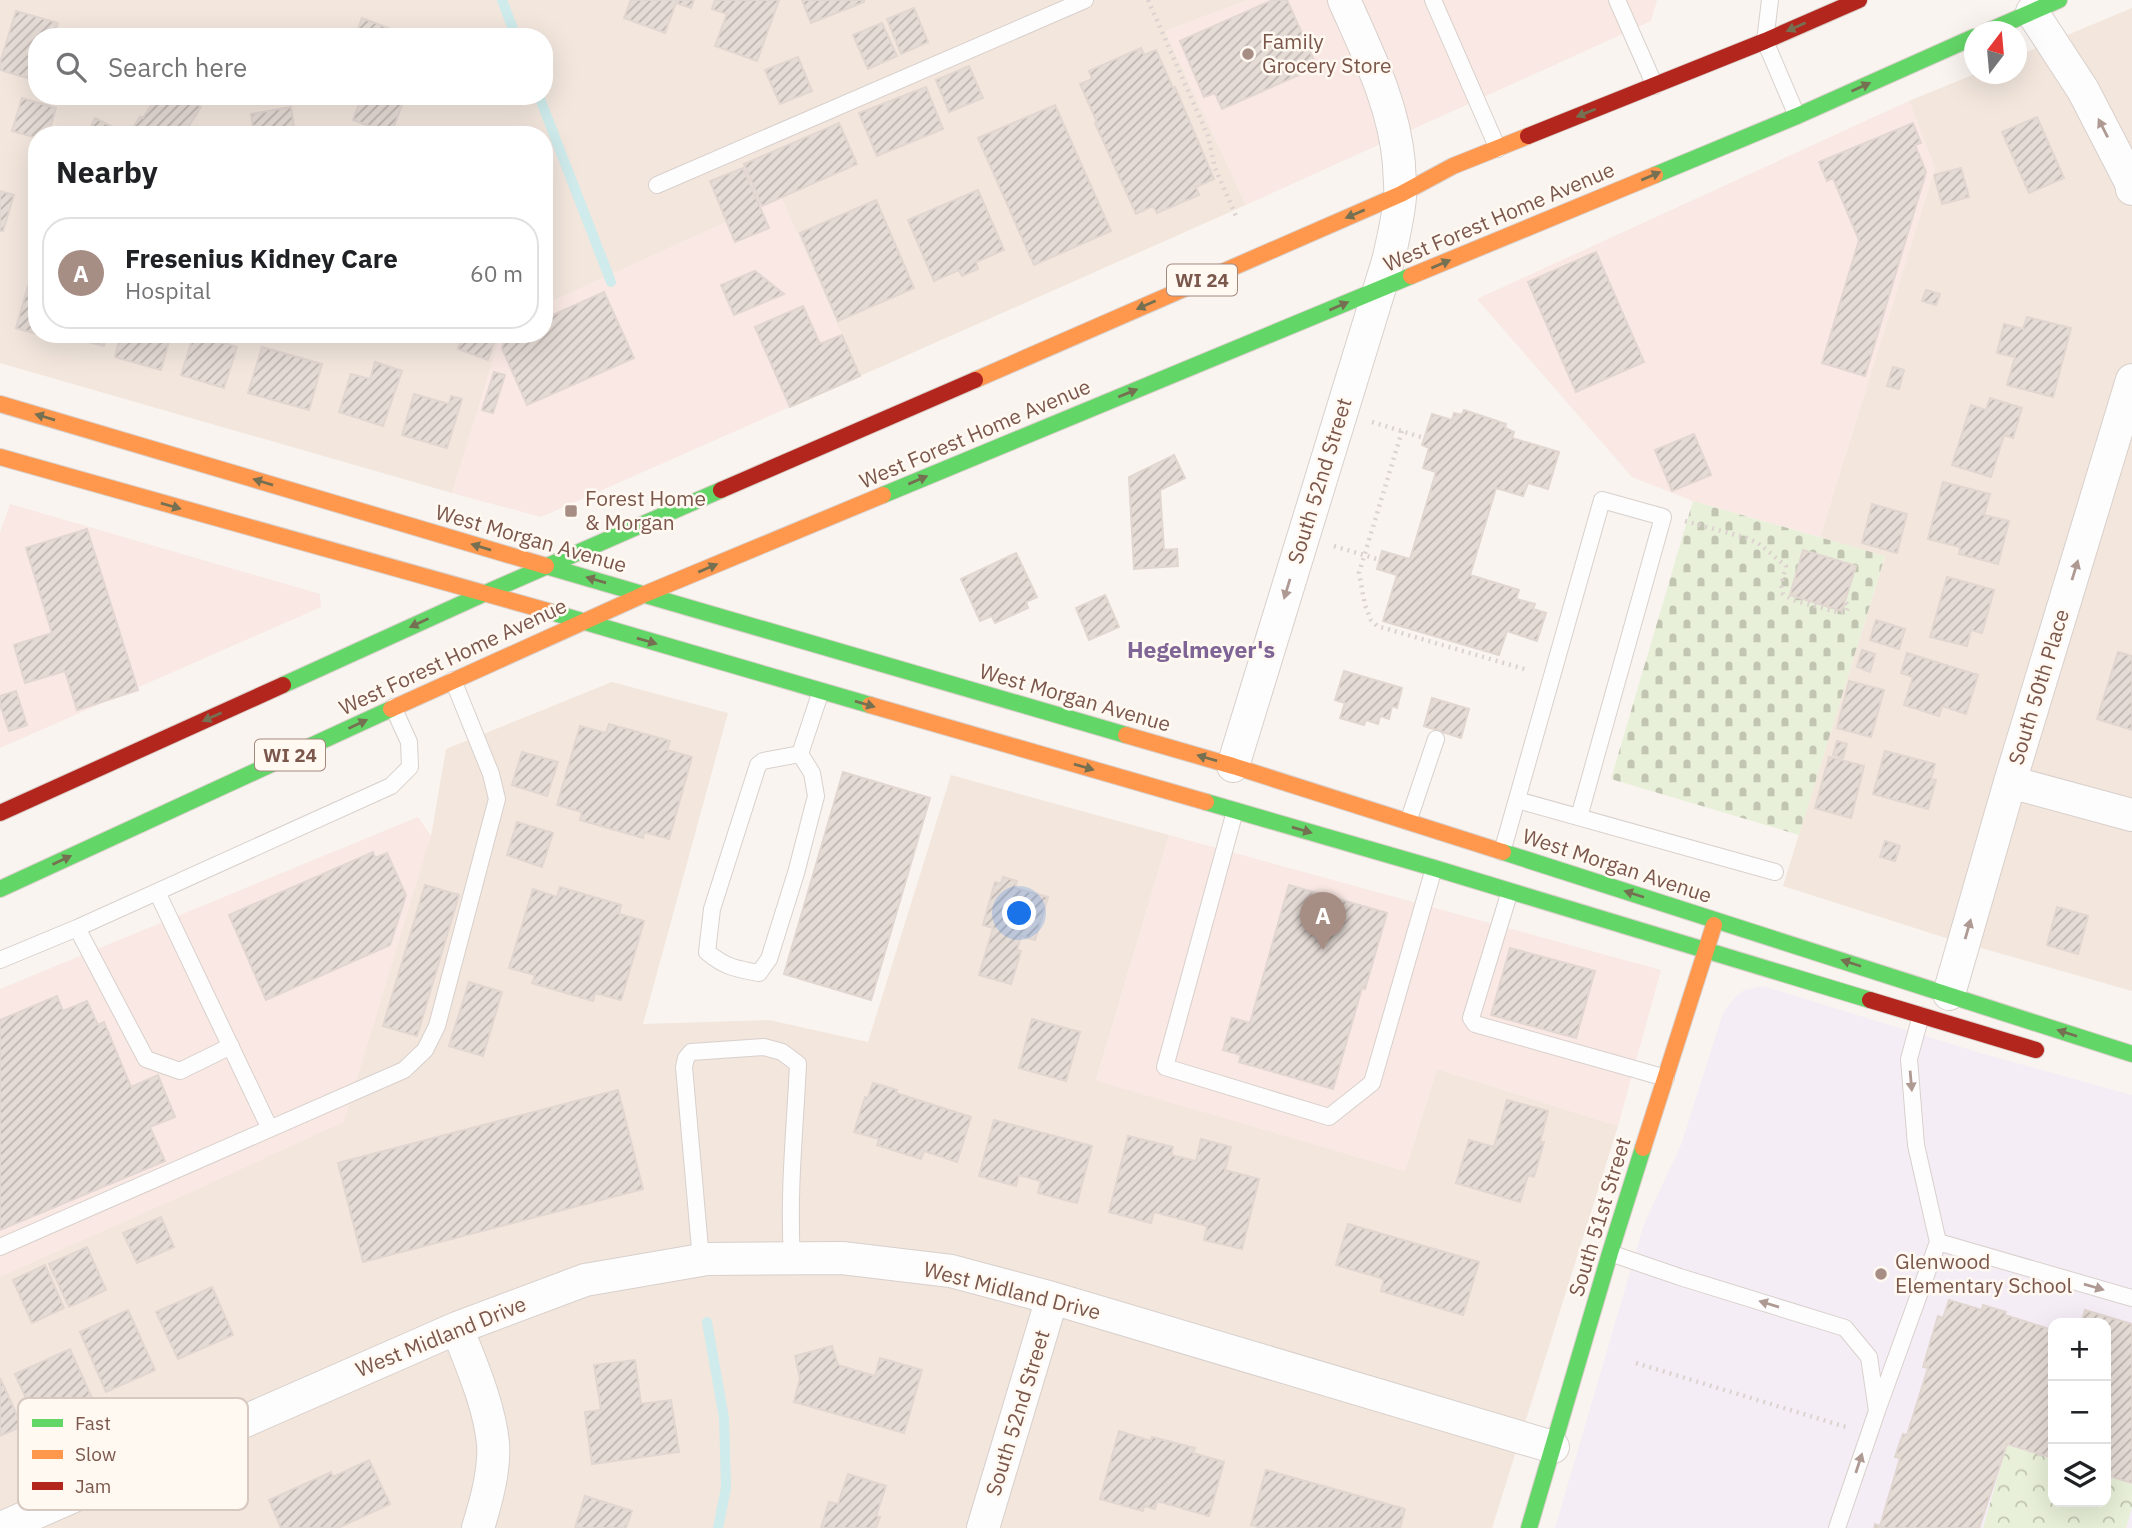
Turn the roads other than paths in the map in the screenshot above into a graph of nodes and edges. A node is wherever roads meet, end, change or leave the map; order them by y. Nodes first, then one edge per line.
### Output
1 (1085, 0) edge
2 (1344, 0) edge
3 (1433, 0) edge
4 (1617, 0) edge
5 (1770, 0) edge
6 (1859, 0) edge
7 (2038, 3) edge
8 (2006, 21) edge
9 (1765, 41) junction
10 (1964, 42) edge
11 (1655, 86) junction
12 (1797, 116) junction
13 (1498, 149) junction
14 (657, 185) dead end
15 (2132, 189) edge
16 (1401, 194) junction
17 (1378, 290) junction
18 (2132, 380) edge
19 (0, 404) edge
20 (0, 457) edge
21 (546, 566) junction
22 (481, 594) junction
23 (645, 594) junction
24 (581, 621) junction
25 (453, 680) junction
26 (821, 691) junction
27 (393, 707) junction
28 (1436, 739) dead end
29 (800, 754) junction
30 (1234, 777) junction
31 (2010, 782) junction
32 (1517, 800) junction
33 (1236, 811) junction
34 (0, 813) edge
35 (2132, 816) edge
36 (1579, 817) junction
37 (1408, 822) junction
38 (1502, 852) junction
39 (1434, 868) junction
40 (1774, 872) dead end
41 (0, 889) edge
42 (1510, 891) junction
43 (157, 892) junction
44 (1715, 920) junction
45 (77, 928) junction
46 (1706, 949) junction
47 (0, 960) edge
48 (1949, 994) junction
49 (1921, 1015) junction
50 (231, 1046) junction
51 (2132, 1055) edge
52 (2057, 1056) dead end
53 (1666, 1078) junction
54 (270, 1129) junction
55 (1938, 1242) junction
56 (0, 1247) edge
57 (1610, 1253) junction
58 (792, 1258) junction
59 (701, 1260) junction
60 (1052, 1298) junction
61 (2132, 1298) edge
62 (457, 1328) junction
63 (1877, 1411) junction
64 (248, 1420) edge
65 (1553, 1447) junction
66 (42, 1510) edge
67 (1, 1528) edge
68 (478, 1528) edge
69 (983, 1528) edge
70 (1528, 1528) edge
71 (1837, 1528) edge

1 - 14 lane
2 - 16 street, South 52nd Street
3 - 13 lane
4 - 11 lane
5 - 9 lane
6 -> 9 street, West Forest Home Avenue / WI 24
7 - 8 street
15 -> 7 street
9 - 11 street, West Forest Home Avenue / WI 24
9 - 12 lane
12 -> 10 street, West Forest Home Avenue / WI 24
11 -> 13 street, West Forest Home Avenue / WI 24
17 -> 12 street, West Forest Home Avenue / WI 24
13 - 16 street, West Forest Home Avenue / WI 24
16 - 17 street, South 52nd Street
16 -> 21 street, West Forest Home Avenue / WI 24
23 -> 17 street, West Forest Home Avenue / WI 24
17 -> 30 street, South 52nd Street
31 -> 18 street, South 50th Place
21 -> 19 street, West Morgan Avenue
20 -> 22 street
21 - 22 street, West Forest Home Avenue / WI 24
23 -> 21 street, West Morgan Avenue
22 - 24 street
22 -> 34 street, West Forest Home Avenue / WI 24
23 - 24 street, West Forest Home Avenue / WI 24
30 -> 23 street, West Morgan Avenue
24 - 25 street, West Forest Home Avenue / WI 24
24 -> 26 street
25 - 27 street, West Forest Home Avenue / WI 24
25 - 54 lane
26 - 29 lane
26 -> 33 street
41 -> 27 street, West Forest Home Avenue / WI 24
27 - 43 lane
28 - 37 lane
29 - 29 lane
30 - 33 street
30 - 37 street, West Morgan Avenue
31 - 35 street
48 -> 31 street, South 50th Place
32 - 36 lane
32 - 36 lane
32 - 38 lane
33 -> 39 street
33 - 39 lane
36 - 40 lane
37 - 38 street, West Morgan Avenue
44 -> 38 street, West Morgan Avenue
39 - 42 street
42 - 46 street
42 - 53 lane
43 - 45 lane
43 - 50 lane
44 - 46 street, South 51st Street
48 -> 44 street, West Morgan Avenue
45 - 47 lane
45 - 50 lane
46 - 49 street
46 - 53 street, South 51st Street
51 -> 48 street, West Morgan Avenue
49 - 52 street
49 -> 55 lane
50 - 54 lane
53 - 57 street, South 51st Street
54 - 56 lane
55 -> 61 lane
55 - 63 lane
63 -> 57 lane
57 - 65 street, South 51st Street
58 - 59 street, West Midland Drive
58 - 59 lane
58 - 60 street, West Midland Drive
59 - 62 street, West Midland Drive
60 - 65 street, West Midland Drive
60 - 69 street, South 52nd Street
62 - 64 street, West Midland Drive
62 - 68 street
71 -> 63 lane
65 - 70 street, South 51st Street
66 - 67 street, West Midland Drive

